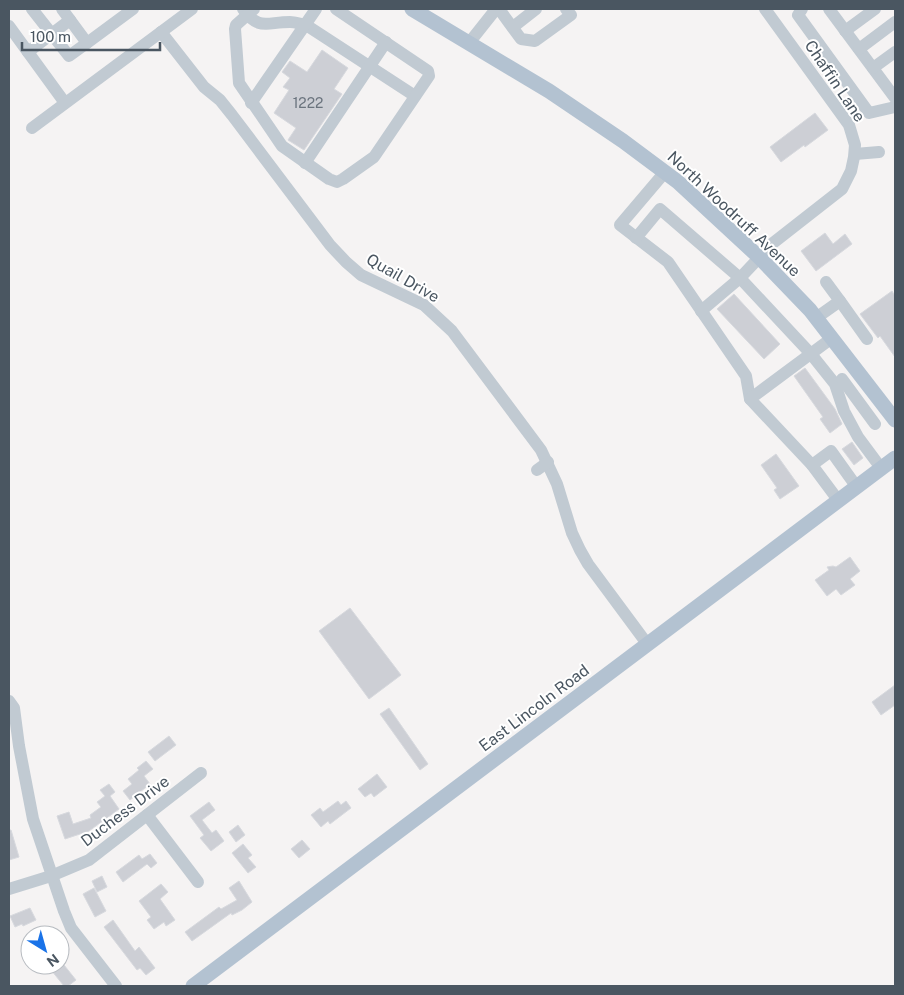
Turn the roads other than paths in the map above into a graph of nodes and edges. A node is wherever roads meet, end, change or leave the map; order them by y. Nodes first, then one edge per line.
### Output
1 (32, 9) edge
2 (62, 9) edge
3 (133, 9) edge
4 (316, 9) edge
5 (336, 9) edge
6 (412, 9) edge
7 (497, 9) edge
8 (536, 9) edge
9 (566, 9) edge
10 (765, 9) edge
11 (802, 9) edge
12 (829, 9) edge
13 (875, 9) edge
14 (185, 11) edge
15 (248, 11) edge
16 (70, 20) junction
17 (895, 22) edge
18 (306, 25) junction
19 (9, 26) edge
20 (513, 27) junction
21 (845, 31) junction
22 (161, 32) junction
23 (51, 34) junction
24 (386, 42) junction
25 (87, 43) junction
26 (469, 43) junction
27 (859, 49) junction
28 (28, 52) junction
29 (895, 52) edge
30 (370, 66) junction
31 (873, 68) junction
32 (891, 84) edge
33 (416, 96) junction
34 (895, 98) edge
35 (65, 103) junction
36 (251, 103) junction
37 (895, 107) edge
38 (32, 128) dead end
39 (879, 152) dead end
40 (855, 154) junction
41 (305, 162) junction
42 (665, 172) junction
43 (636, 238) junction
44 (759, 256) junction
45 (740, 278) junction
46 (826, 282) dead end
47 (840, 301) junction
48 (701, 311) junction
49 (816, 318) junction
50 (832, 338) junction
51 (868, 339) dead end
52 (811, 354) junction
53 (855, 368) junction
54 (838, 381) junction
55 (750, 399) junction
56 (893, 417) edge
57 (875, 424) junction
58 (858, 437) junction
59 (895, 458) edge
60 (812, 465) junction
61 (881, 468) junction
62 (856, 486) junction
63 (838, 500) junction
64 (648, 645) junction
65 (9, 701) edge
66 (201, 773) dead end
67 (147, 815) junction
68 (51, 876) junction
69 (198, 882) dead end
70 (9, 889) edge
71 (116, 986) edge
72 (193, 986) edge

1 - 23 street
2 - 16 street
3 - 25 street
4 - 18 street
5 - 24 street
6 - 26 main road, North Woodruff Avenue
7 - 20 street
7 - 26 street
8 - 20 street
9 - 20 street
10 - 40 street, Chaffin Lane
11 - 37 street
12 - 21 street
13 - 21 street
14 - 22 street
15 - 18 street
15 - 36 street
16 - 23 street
16 - 25 street
17 - 27 street
18 - 30 street
18 - 36 street
19 - 28 street
21 - 27 street
22 - 35 street
22 - 64 street, Quail Drive
23 - 25 street
23 - 28 street
24 - 30 street
24 - 33 street
26 - 42 main road, North Woodruff Avenue
27 - 31 street
28 - 35 street
29 - 31 street
30 - 33 street
30 - 41 street
31 - 32 street
32 - 34 street
33 - 41 street
35 - 38 street
36 - 41 street
39 - 40 street
40 - 44 street, Chaffin Lane
42 - 43 street
42 - 44 main road, North Woodruff Avenue
43 - 45 street
43 - 48 street
44 - 45 street, Chaffin Lane
44 - 49 main road, North Woodruff Avenue
45 - 48 street, Chaffin Lane
45 - 52 street
46 - 47 street
47 - 49 street
47 - 51 street
48 - 55 street
49 - 50 main road, North Woodruff Avenue
50 - 52 street
50 - 53 main road, North Woodruff Avenue
52 - 54 street
52 - 55 street
53 - 54 street
53 - 56 main road, North Woodruff Avenue
54 - 57 street
54 - 58 street
55 - 60 street
56 - 57 street
57 - 58 street
58 - 61 street
59 - 61 main road, East Lincoln Road
60 - 62 street
60 - 63 street
61 - 62 main road, East Lincoln Road
62 - 63 main road, East Lincoln Road
63 - 64 main road, East Lincoln Road
64 - 72 main road, East Lincoln Road
65 - 68 street
66 - 67 street, Duchess Drive
67 - 68 street, Duchess Drive
67 - 69 street
68 - 70 street, Duchess Drive
68 - 71 street

